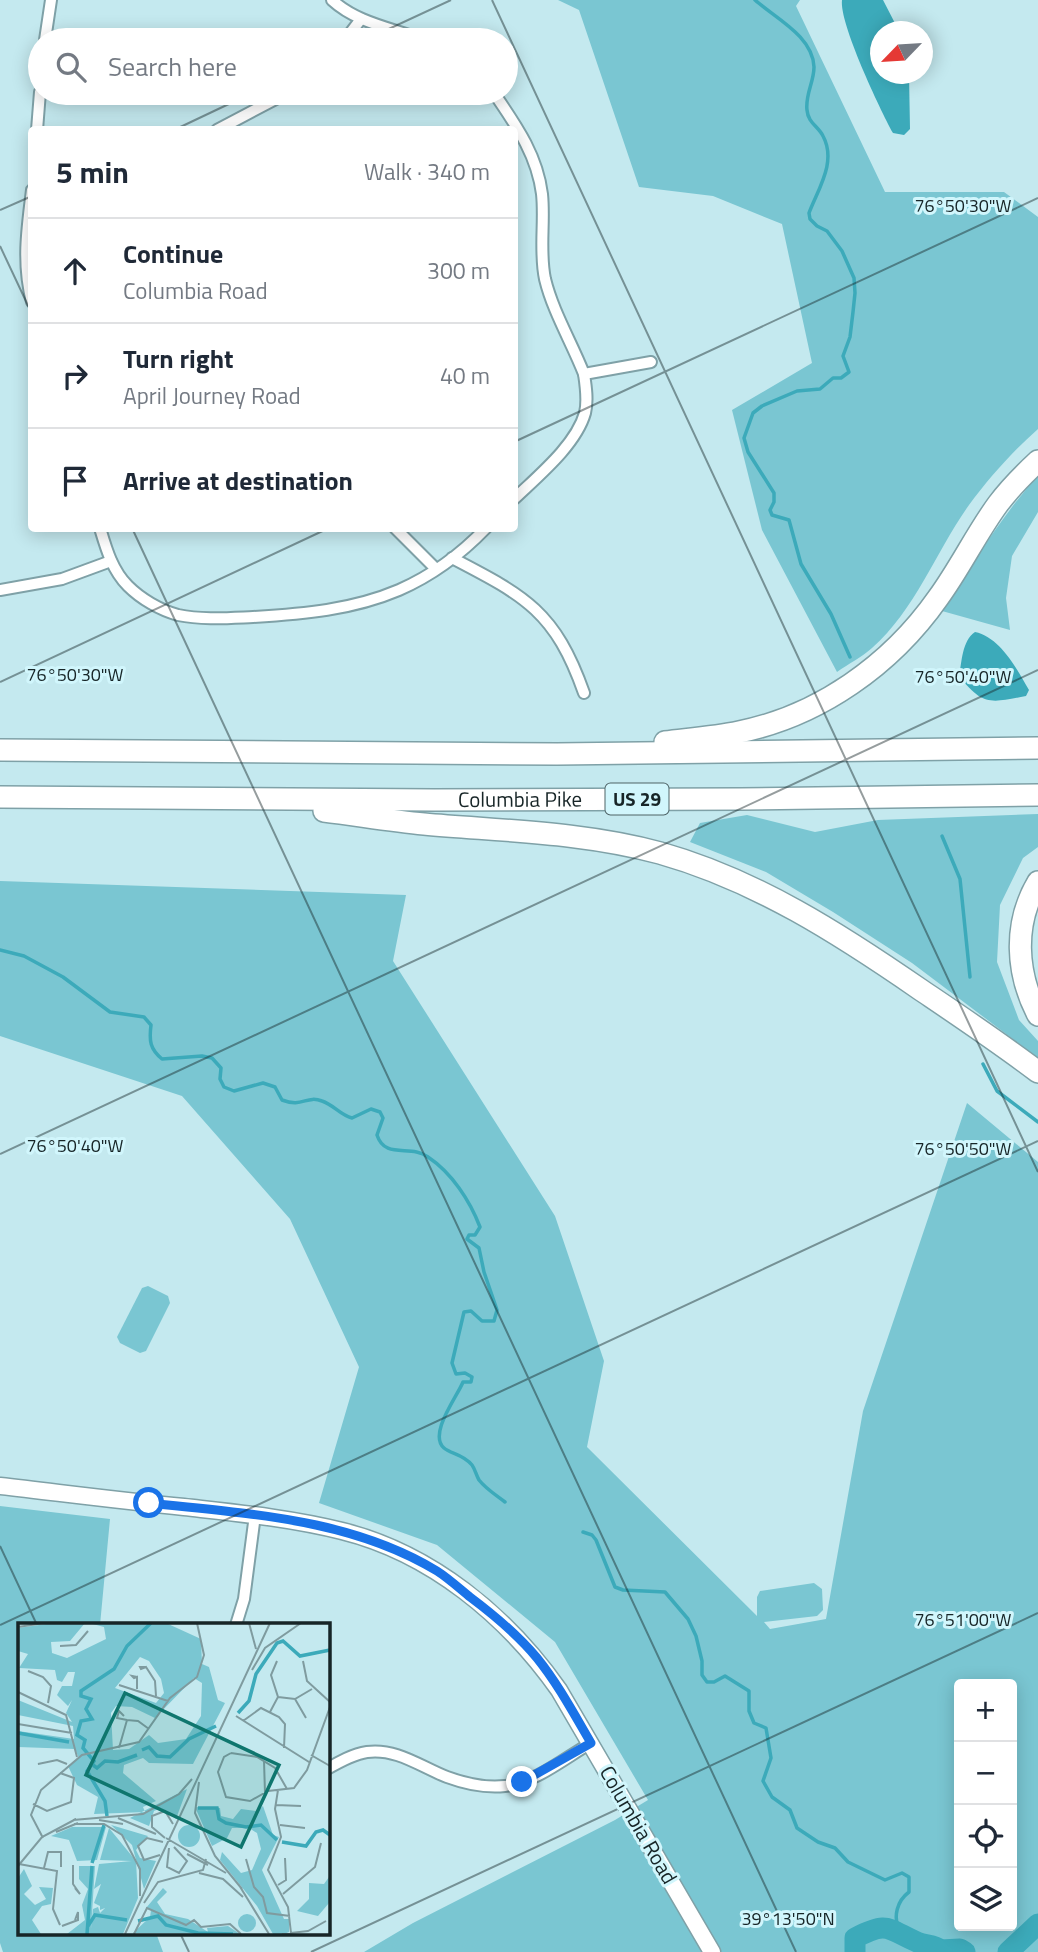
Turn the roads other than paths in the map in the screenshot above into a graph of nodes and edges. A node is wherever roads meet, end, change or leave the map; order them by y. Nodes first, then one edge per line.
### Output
1 (51, 0) edge
2 (332, 0) edge
3 (361, 19) junction
4 (47, 28) edge
5 (354, 28) edge
6 (388, 28) edge
7 (39, 105) edge
8 (264, 105) edge
9 (502, 105) edge
10 (37, 126) edge
11 (225, 126) edge
12 (515, 126) edge
13 (518, 131) edge
14 (28, 221) edge
15 (28, 285) edge
16 (651, 362) dead end
17 (584, 374) junction
18 (1038, 461) edge
19 (518, 495) edge
20 (101, 532) edge
21 (399, 532) edge
22 (481, 532) edge
23 (452, 558) junction
24 (111, 561) junction
25 (436, 569) junction
26 (0, 590) edge
27 (584, 693) dead end
28 (1038, 748) edge
29 (0, 750) edge
30 (557, 754) junction
31 (1038, 794) edge
32 (0, 797) edge
33 (235, 799) junction
34 (1038, 882) edge
35 (1038, 1015) edge
36 (1038, 1072) edge
37 (0, 1486) edge
38 (255, 1515) junction
39 (237, 1623) edge
40 (591, 1743) junction
41 (329, 1768) edge
42 (712, 1952) edge

1 - 4 street
2 - 3 street
3 - 5 street
3 - 6 street
7 - 10 street
8 - 11 street
9 - 12 street
13 - 17 street
14 - 15 street
16 - 17 street
17 - 19 street
18 - 30 highway
20 - 24 street
21 - 25 street
22 - 23 street
23 - 25 street
23 - 27 street
24 - 25 street
24 - 26 street
28 - 30 highway, US 29
29 - 30 highway, US 29
31 - 33 highway, Columbia Pike / US 29
32 - 33 highway, Columbia Pike / US 29
33 - 36 highway
34 - 35 highway
37 - 38 main road, Columbia Road
38 - 39 street
38 - 40 main road, Columbia Road
40 - 41 street
40 - 42 main road, Columbia Road

